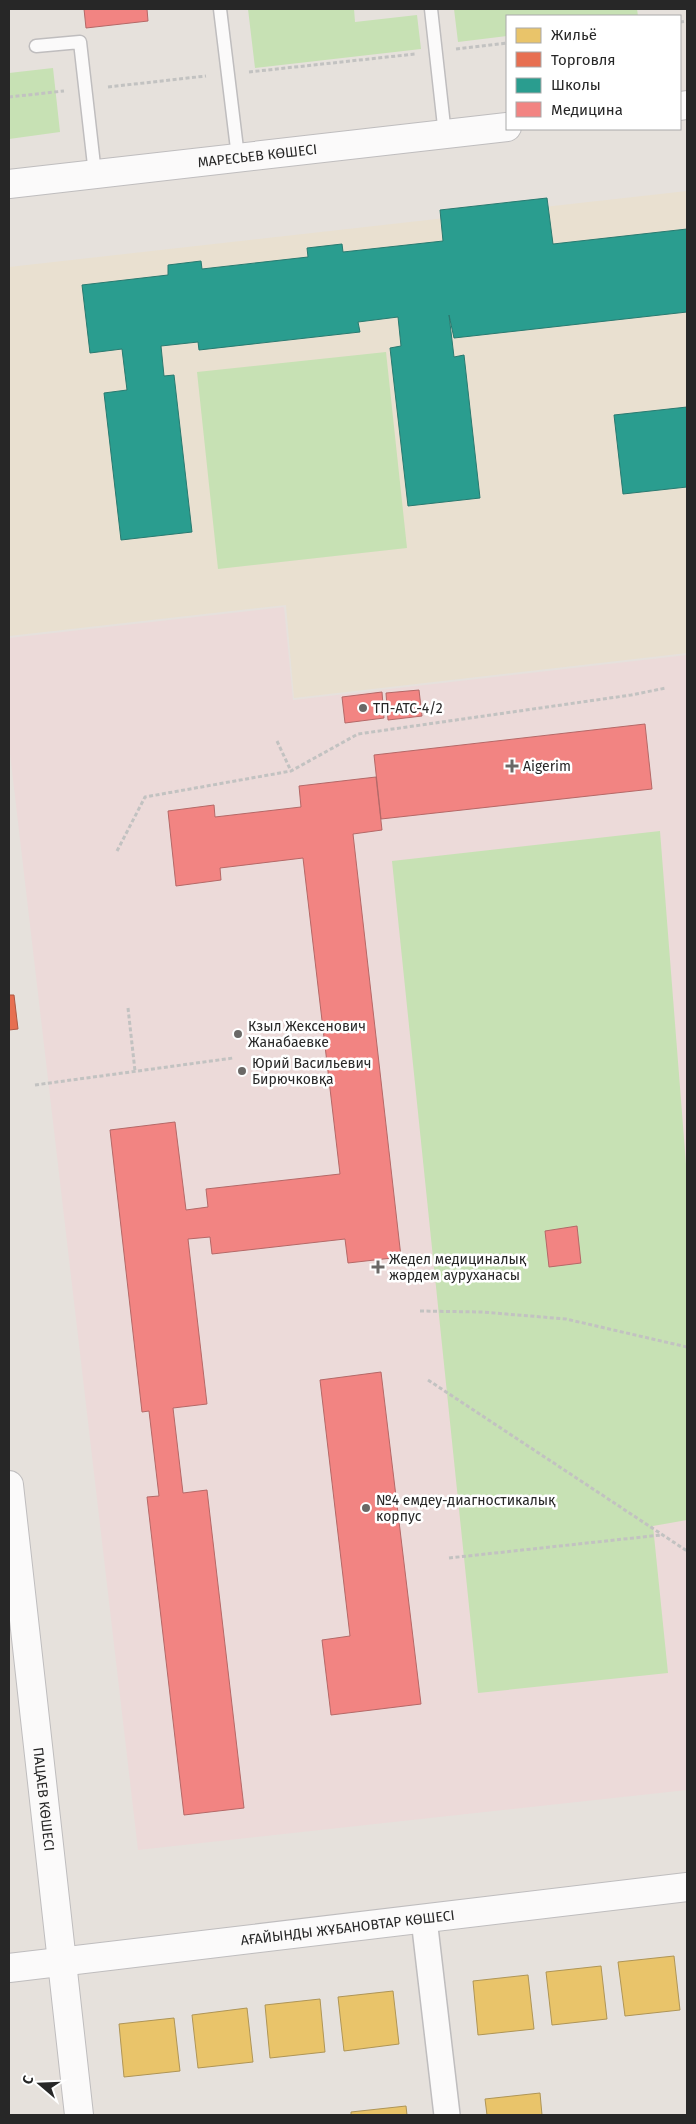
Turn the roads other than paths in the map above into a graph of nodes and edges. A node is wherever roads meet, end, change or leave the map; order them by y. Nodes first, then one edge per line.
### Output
1 (220, 9) edge
2 (431, 9) edge
3 (36, 46) dead end
4 (506, 127) edge
5 (445, 134) junction
6 (238, 158) junction
7 (95, 174) junction
8 (9, 184) edge
9 (9, 1485) edge
10 (687, 1887) edge
11 (424, 1919) junction
12 (61, 1961) junction
13 (9, 1968) edge
14 (79, 2115) edge
15 (447, 2115) edge

1 - 6 lane
2 - 5 lane
3 - 7 lane
4 - 5 street, МАРЕСЬЕВ КӨШЕСІ
5 - 6 street, МАРЕСЬЕВ КӨШЕСІ
6 - 7 street, МАРЕСЬЕВ КӨШЕСІ
7 - 8 street, МАРЕСЬЕВ КӨШЕСІ
9 - 12 street, ПАЦАЕВ КӨШЕСІ
10 - 11 street, АҒАЙЫНДЫ ЖҰБАНОВТАР КӨШЕСІ
11 - 12 street, АҒАЙЫНДЫ ЖҰБАНОВТАР КӨШЕСІ
11 - 15 street
12 - 13 street, АҒАЙЫНДЫ ЖҰБАНОВТАР КӨШЕСІ
12 - 14 street, ПАЦАЕВ КӨШЕСІ

